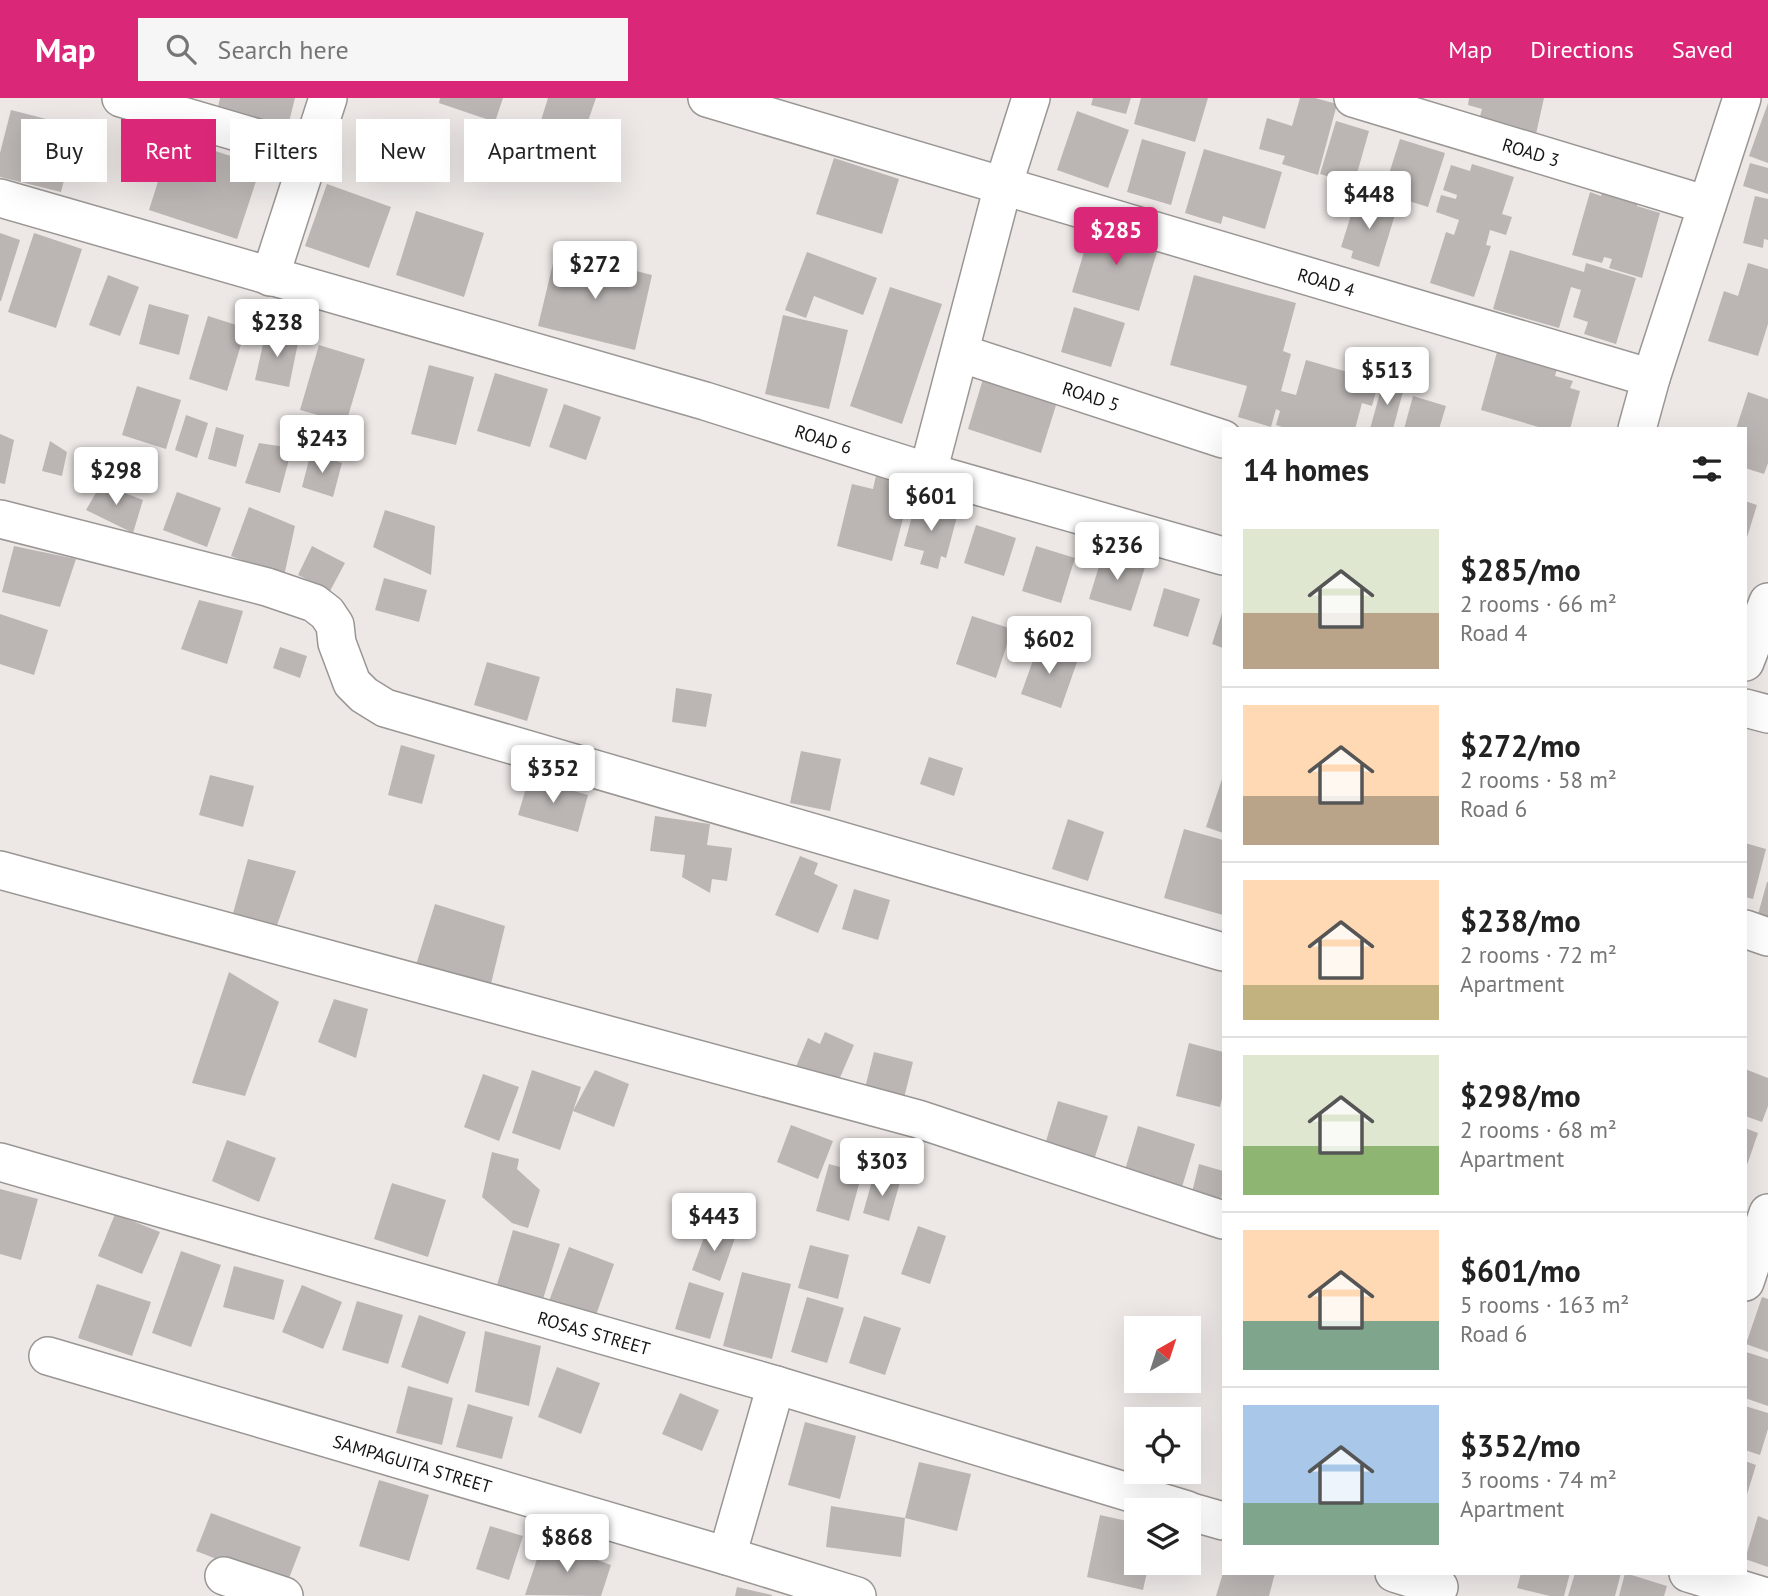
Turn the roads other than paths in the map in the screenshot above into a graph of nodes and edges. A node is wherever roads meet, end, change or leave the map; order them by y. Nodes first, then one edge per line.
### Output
1 (121, 98) edge
2 (328, 98) edge
3 (707, 98) edge
4 (1031, 98) edge
5 (1353, 98) edge
6 (1742, 98) edge
7 (321, 119) edge
8 (230, 130) edge
9 (300, 182) edge
10 (1003, 186) junction
11 (0, 198) edge
12 (1707, 205) junction
13 (270, 277) junction
14 (960, 353) junction
15 (1651, 378) junction
16 (1638, 427) edge
17 (1222, 439) edge
18 (929, 472) junction
19 (0, 519) edge
20 (1222, 556) edge
21 (1768, 602) edge
22 (1747, 657) edge
23 (1747, 709) edge
24 (1768, 714) edge
25 (0, 870) edge
26 (1747, 930) edge
27 (1768, 937) edge
28 (1222, 952) edge
29 (0, 1161) edge
30 (1768, 1213) edge
31 (1222, 1220) edge
32 (1747, 1276) edge
33 (48, 1356) dead end
34 (776, 1385) junction
35 (1148, 1498) edge
36 (1201, 1514) edge
37 (1222, 1521) edge
38 (727, 1556) junction
39 (1402, 1575) edge
40 (1695, 1575) edge
41 (224, 1576) dead end
42 (1440, 1585) edge
43 (284, 1596) edge
44 (857, 1596) edge
45 (1763, 1596) edge

1 - 8 street
2 - 7 street
3 - 10 street, ROAD 4
4 - 10 street
5 - 12 street, ROAD 3
6 - 12 street
9 - 13 street
10 - 14 street
10 - 15 street, ROAD 4
11 - 13 street, ROAD 6
12 - 15 street
13 - 18 street, ROAD 6
14 - 17 street, ROAD 5
14 - 18 street
15 - 16 street
18 - 20 street, ROAD 6
19 - 28 street
21 - 22 street
23 - 24 street
25 - 31 street
26 - 27 street
29 - 34 street, ROSAS STREET
30 - 32 street
33 - 38 street, SAMPAGUITA STREET
34 - 35 street, ROSAS STREET
34 - 38 street
36 - 37 street, ROSAS STREET
38 - 44 street, SAMPAGUITA STREET
39 - 42 street
40 - 45 street
41 - 43 street

